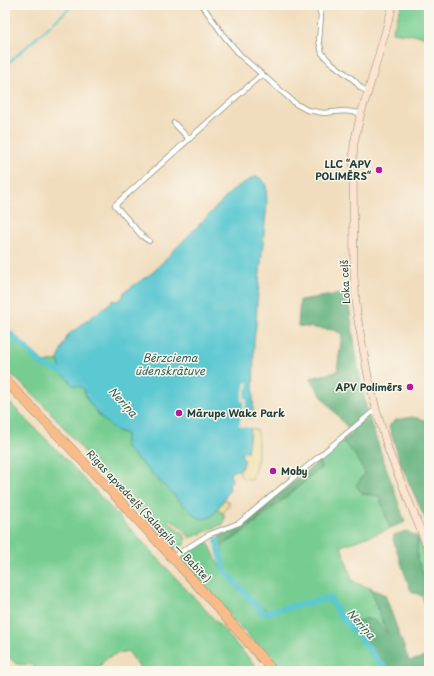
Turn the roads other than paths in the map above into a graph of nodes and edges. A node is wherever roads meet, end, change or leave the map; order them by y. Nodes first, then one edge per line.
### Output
1 (202, 5) edge
2 (318, 5) edge
3 (393, 5) edge
4 (262, 74) junction
5 (368, 92) junction
6 (361, 113) junction
7 (174, 123) dead end
8 (189, 139) junction
9 (111, 201) dead end
10 (115, 205) junction
11 (149, 241) dead end
12 (5, 380) edge
13 (376, 409) junction
14 (427, 542) edge
15 (429, 551) edge
16 (173, 557) junction
17 (273, 671) edge

1 - 4 street
2 - 5 street
3 - 5 main road, Loka ceļš
4 - 6 street
4 - 8 street
5 - 6 main road, Loka ceļš
6 - 13 main road, Loka ceļš
7 - 8 street
8 - 10 street
9 - 10 street
10 - 11 street
12 - 16 highway, Rīgas apvedceļš (Salaspils — Babīte)
13 - 14 main road, Loka ceļš
13 - 16 street
14 - 15 main road, Loka ceļš
16 - 17 highway, Rīgas apvedceļš (Salaspils — Babīte)

